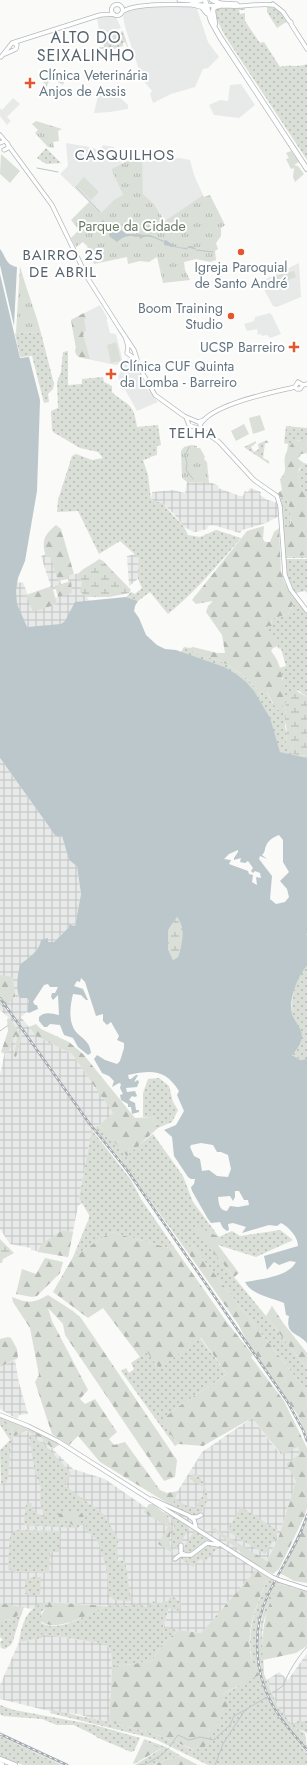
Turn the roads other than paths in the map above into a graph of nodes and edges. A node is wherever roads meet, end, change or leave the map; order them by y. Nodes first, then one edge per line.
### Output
1 (143, 0) edge
2 (178, 0) edge
3 (204, 2) edge
4 (219, 4) junction
5 (120, 5) junction
6 (112, 8) junction
7 (122, 12) junction
8 (114, 14) junction
9 (100, 15) junction
10 (213, 22) junction
11 (26, 40) junction
12 (14, 43) junction
13 (9, 46) junction
14 (17, 46) junction
15 (307, 49) edge
16 (12, 51) junction
17 (1, 58) edge
18 (0, 135) edge
19 (2, 142) edge
20 (8, 145) junction
21 (2, 150) edge
22 (13, 152) junction
23 (307, 163) edge
24 (307, 169) edge
25 (125, 336) junction
26 (132, 348) junction
27 (127, 349) junction
28 (133, 354) junction
29 (305, 384) edge
30 (200, 426) junction
31 (307, 611) edge
32 (0, 1415) edge
33 (140, 1493) junction
34 (200, 1515) dead end
35 (190, 1516) junction
36 (197, 1528) junction
37 (181, 1545) dead end
38 (228, 1549) junction
39 (186, 1555) junction
40 (175, 1559) dead end
41 (307, 1588) edge
42 (0, 1759) edge
43 (16, 1765) edge

1 - 5 main road
2 - 3 main road
3 - 4 highway
3 - 7 main road
3 - 10 highway
3 - 10 highway
4 - 10 highway
4 - 15 main road
5 - 6 main road
5 - 7 main road
6 - 8 main road
6 - 9 main road
7 - 8 main road
8 - 9 main road
9 - 11 main road
10 - 23 highway
10 - 24 highway
11 - 12 main road
11 - 14 main road
12 - 13 main road
12 - 14 main road
13 - 16 main road
13 - 17 main road
14 - 16 main road
16 - 17 main road
18 - 19 main road
19 - 20 main road
20 - 21 main road
20 - 22 main road
21 - 22 main road
22 - 25 main road
25 - 26 main road
25 - 27 main road
26 - 27 main road
26 - 28 main road
27 - 28 main road
28 - 30 main road
29 - 30 main road
30 - 31 main road
32 - 33 main road
33 - 35 main road
33 - 36 main road
34 - 35 main road
35 - 36 main road
36 - 38 main road
37 - 39 main road
38 - 39 main road
38 - 41 main road, bridge
39 - 40 main road
42 - 43 highway

